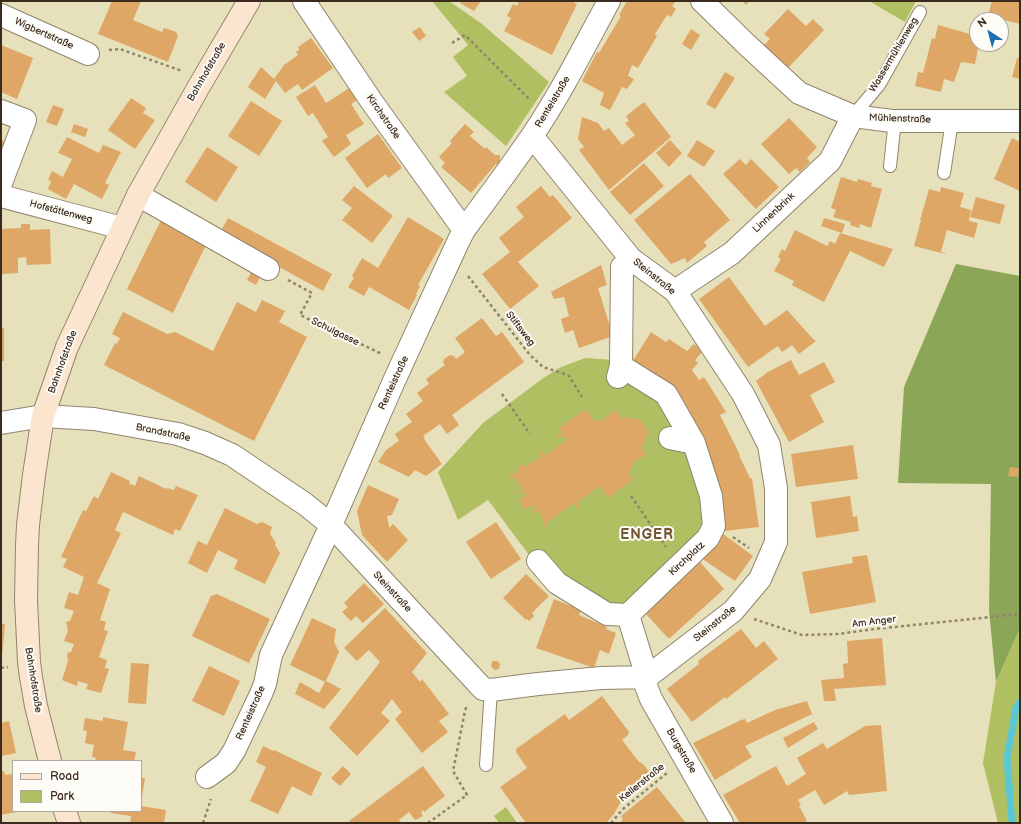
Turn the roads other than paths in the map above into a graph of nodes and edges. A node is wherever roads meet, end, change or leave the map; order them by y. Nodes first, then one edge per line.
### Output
1 (249, 1) edge
2 (304, 1) edge
3 (609, 1) edge
4 (702, 1) edge
5 (920, 12) dead end
6 (1, 15) edge
7 (88, 54) road end
8 (1, 111) edge
9 (853, 116) junction
10 (895, 120) junction
11 (952, 120) junction
12 (1020, 121) edge
13 (532, 136) junction
14 (890, 166) dead end
15 (944, 174) dead end
16 (1, 183) edge
17 (138, 195) junction
18 (1, 196) edge
19 (122, 228) junction
20 (464, 230) junction
21 (631, 259) junction
22 (268, 269) dead end
23 (675, 291) junction
24 (43, 416) junction
25 (1, 423) edge
26 (670, 438) dead end
27 (694, 443) junction
28 (331, 525) junction
29 (538, 561) dead end
30 (628, 615) junction
31 (647, 677) junction
32 (485, 689) junction
33 (50, 760) edge
34 (486, 765) dead end
35 (208, 777) dead end
36 (65, 812) edge
37 (69, 823) edge
38 (722, 823) edge

1 - 17 street, Bahnhofstraße
2 - 20 street, Kirchstraße
3 - 13 street, Renteistraße
4 - 9 street, Mühlenstraße
5 - 9 lane, Wassermühlenweg
6 - 7 street, Wigbertstraße
8 - 16 street
9 - 10 street, Mühlenstraße
9 - 23 street, Linnenbrink
10 - 11 street, Mühlenstraße
10 - 14 lane
11 - 12 street, Mühlenstraße
11 - 15 lane
13 - 20 street, Renteistraße
13 - 21 street, Steinstraße
17 - 19 street, Bahnhofstraße
17 - 22 street
18 - 19 street, Hofstättenweg
19 - 24 street, Bahnhofstraße
20 - 28 street, Renteistraße
21 - 23 street, Steinstraße
21 - 27 street
23 - 31 street, Steinstraße
24 - 25 street, Brandstraße
24 - 28 street, Brandstraße
24 - 33 street, Bahnhofstraße
26 - 27 street
27 - 30 street, Kirchplatz
28 - 32 street, Steinstraße
28 - 35 street, Renteistraße
29 - 30 street
30 - 31 street
31 - 32 street
31 - 38 street, Burgstraße
32 - 34 lane
36 - 37 street

